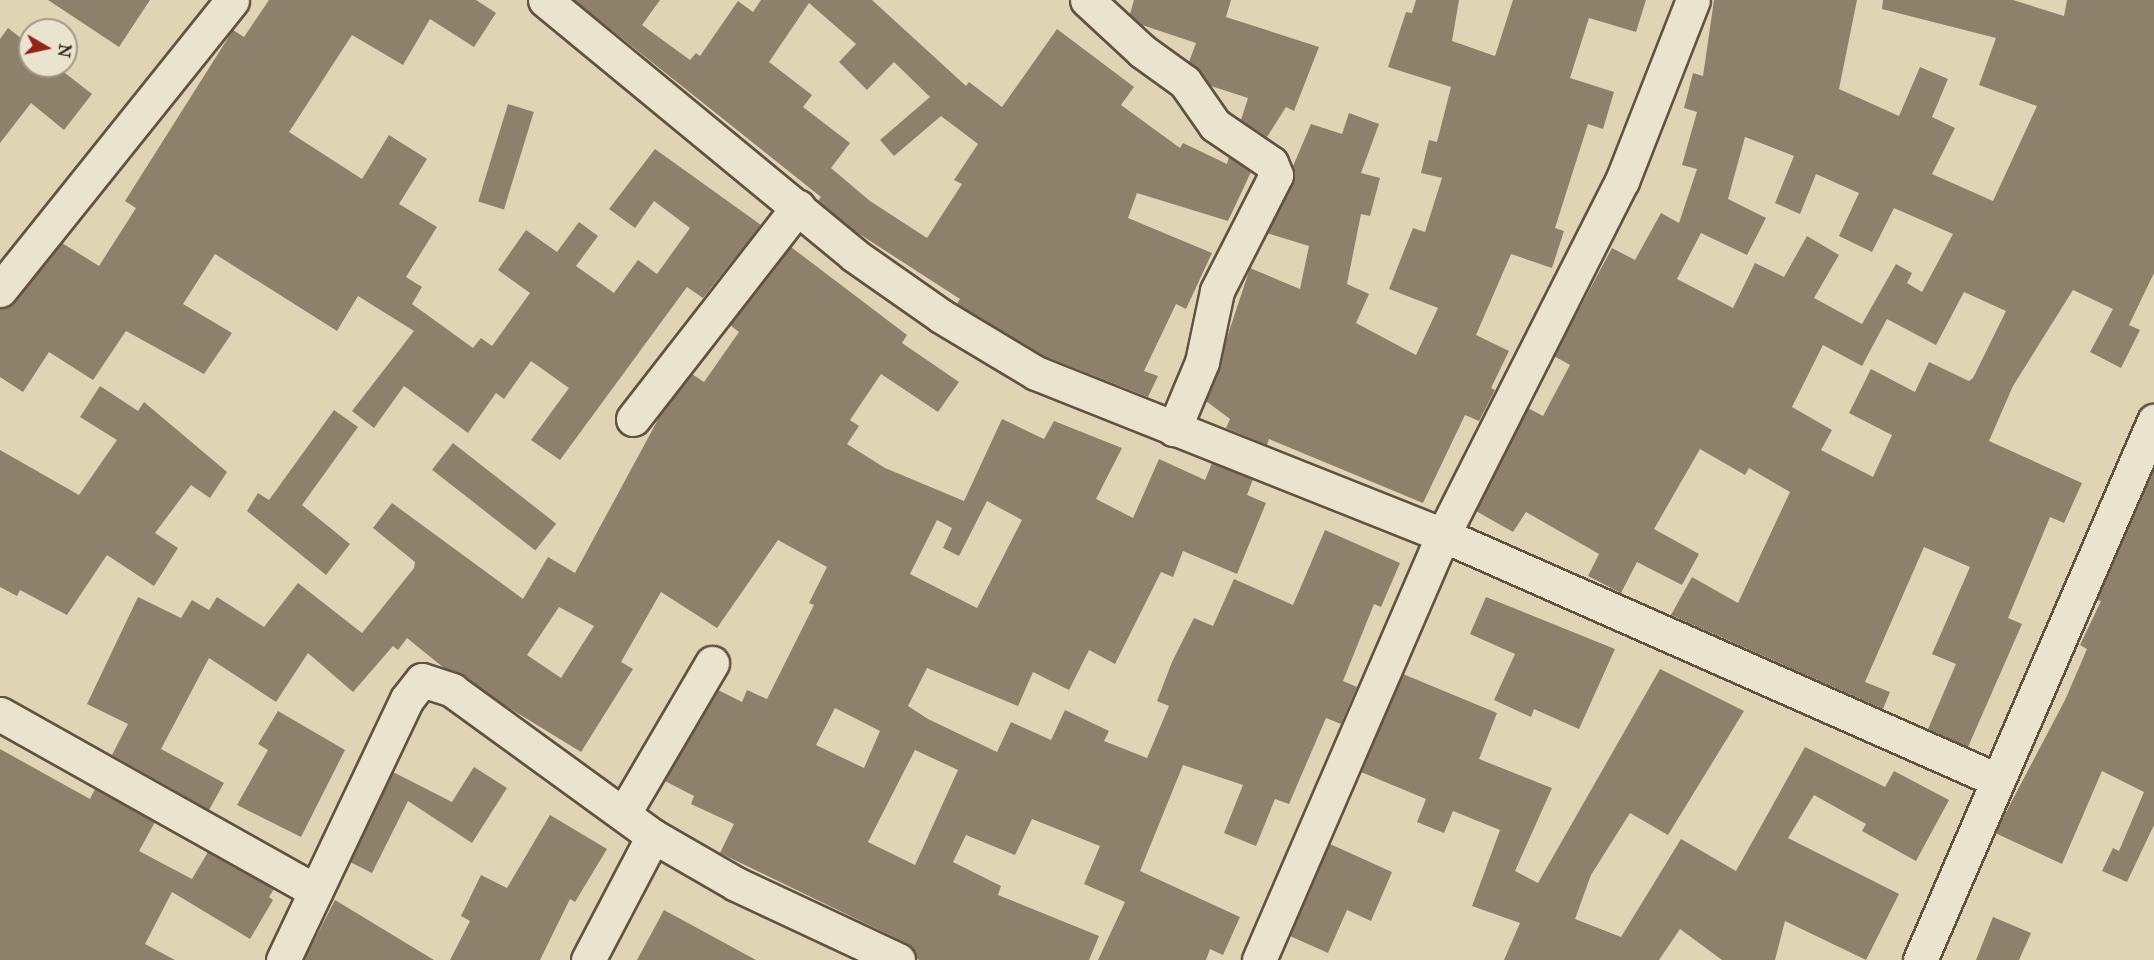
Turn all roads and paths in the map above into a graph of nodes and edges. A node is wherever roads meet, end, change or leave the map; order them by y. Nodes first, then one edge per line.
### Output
1 (232, 0) edge
2 (545, 0) edge
3 (1087, 0) edge
4 (1693, 0) edge
5 (798, 207) junction
6 (0, 290) edge
7 (633, 419) dead end
8 (2154, 421) edge
9 (1174, 429) junction
10 (1443, 535) junction
11 (712, 663) dead end
12 (0, 714) edge
13 (1996, 780) junction
14 (624, 813) junction
15 (653, 836) junction
16 (316, 891) junction
17 (283, 960) edge
18 (588, 960) edge
19 (898, 960) edge
20 (1259, 960) edge
21 (1920, 960) edge

1 - 6 street
2 - 5 street
3 - 9 street
4 - 10 street
5 - 7 street
5 - 9 street
8 - 13 street
9 - 10 street
10 - 13 street
10 - 20 street
11 - 14 street
12 - 16 street
13 - 21 street
14 - 15 street
14 - 16 street
15 - 18 street
15 - 19 street
16 - 17 street

